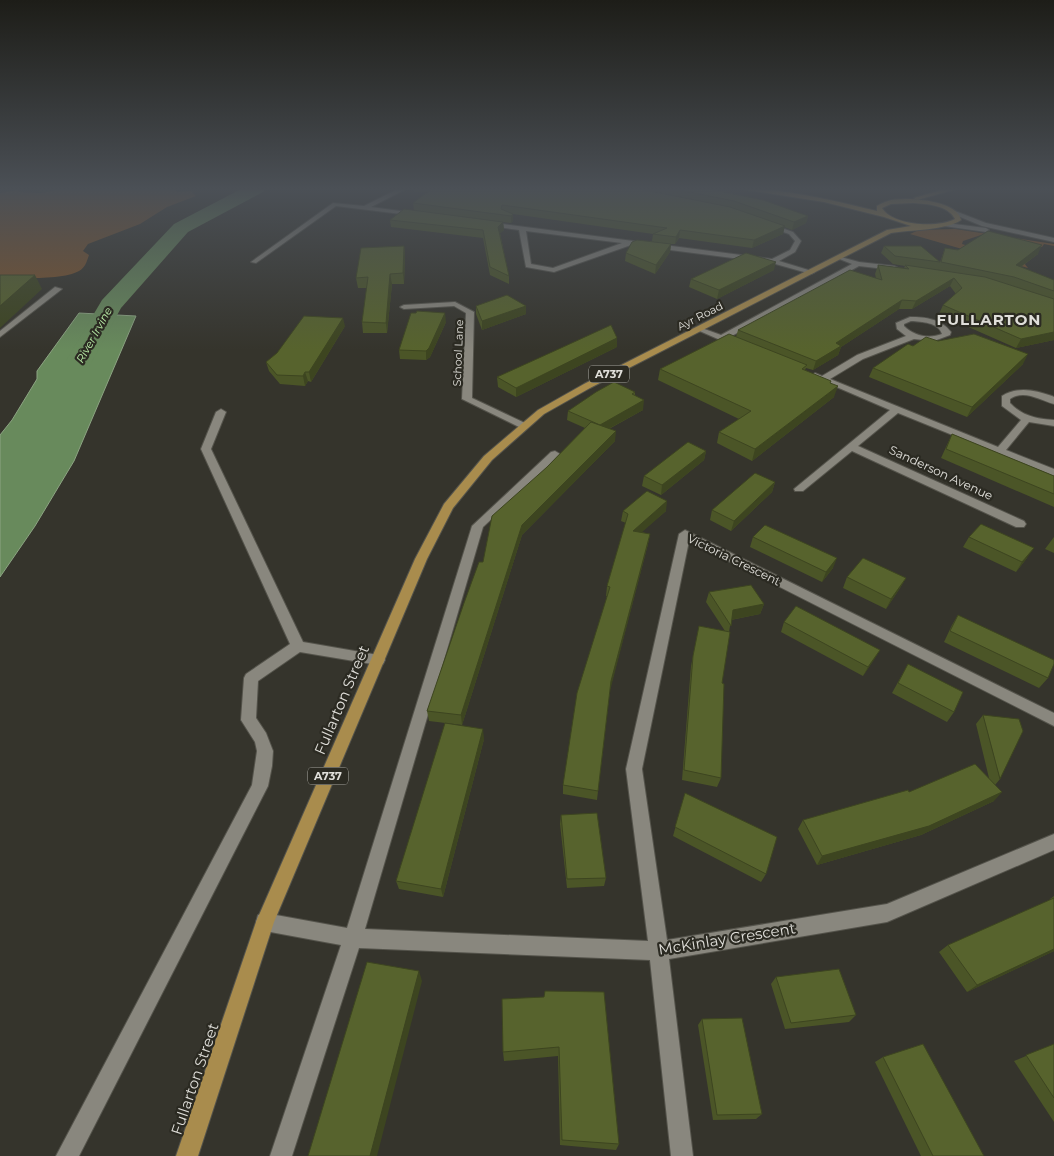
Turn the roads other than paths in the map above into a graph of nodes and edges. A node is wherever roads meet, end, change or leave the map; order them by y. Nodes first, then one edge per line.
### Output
1 (282, 242) edge
2 (524, 242) edge
3 (632, 242) joint
4 (797, 242) edge
5 (869, 242) edge
6 (839, 258) junction
7 (774, 261) junction
8 (254, 262) dead end
9 (858, 264) junction
10 (899, 269) edge
11 (811, 272) junction
12 (58, 289) dead end
13 (404, 306) dead end
14 (699, 329) junction
15 (0, 335) edge
16 (914, 336) junction
17 (721, 338) junction
18 (744, 347) edge
19 (805, 372) edge
20 (823, 379) junction
21 (1054, 401) edge
22 (896, 409) junction
23 (221, 412) dead end
24 (1027, 419) junction
25 (1054, 423) edge
26 (524, 426) junction
27 (851, 446) junction
28 (1000, 451) junction
29 (555, 454) dead end
30 (1054, 473) edge
31 (799, 489) dead end
32 (1020, 524) dead end
33 (298, 646) junction
34 (378, 660) junction
35 (1054, 720) edge
36 (1054, 842) edge
37 (266, 922) junction
38 (353, 938) junction
39 (659, 951) junction
40 (67, 1156) edge
41 (187, 1156) edge
42 (281, 1156) edge
43 (682, 1156) edge

1 - 8 street
2 - 3 street
3 - 7 street
4 - 7 street
5 - 6 main road, Ayr Road / A737
6 - 9 street
6 - 11 main road, Ayr Road / A737
7 - 11 street
9 - 10 street
9 - 17 street
11 - 14 main road, Ayr Road / A737
12 - 15 street
13 - 26 street, School Lane
14 - 17 street
14 - 26 main road, Ayr Road / A737
16 - 16 street
16 - 20 street
17 - 18 street
19 - 20 street
20 - 22 street
21 - 24 street
22 - 27 street
22 - 28 street
23 - 33 street
24 - 25 street
24 - 28 street
26 - 34 main road, Fullarton Street / A737
27 - 31 street
27 - 32 street, Sanderson Avenue
28 - 30 street
29 - 38 street
33 - 34 street
33 - 40 street
34 - 37 main road, Fullarton Street / A737
35 - 39 street, Victoria Crescent
36 - 39 street, McKinlay Crescent
37 - 38 street, McKinlay Crescent
37 - 41 main road, Fullarton Street / A737
38 - 39 street, McKinlay Crescent
38 - 42 street
39 - 43 street

